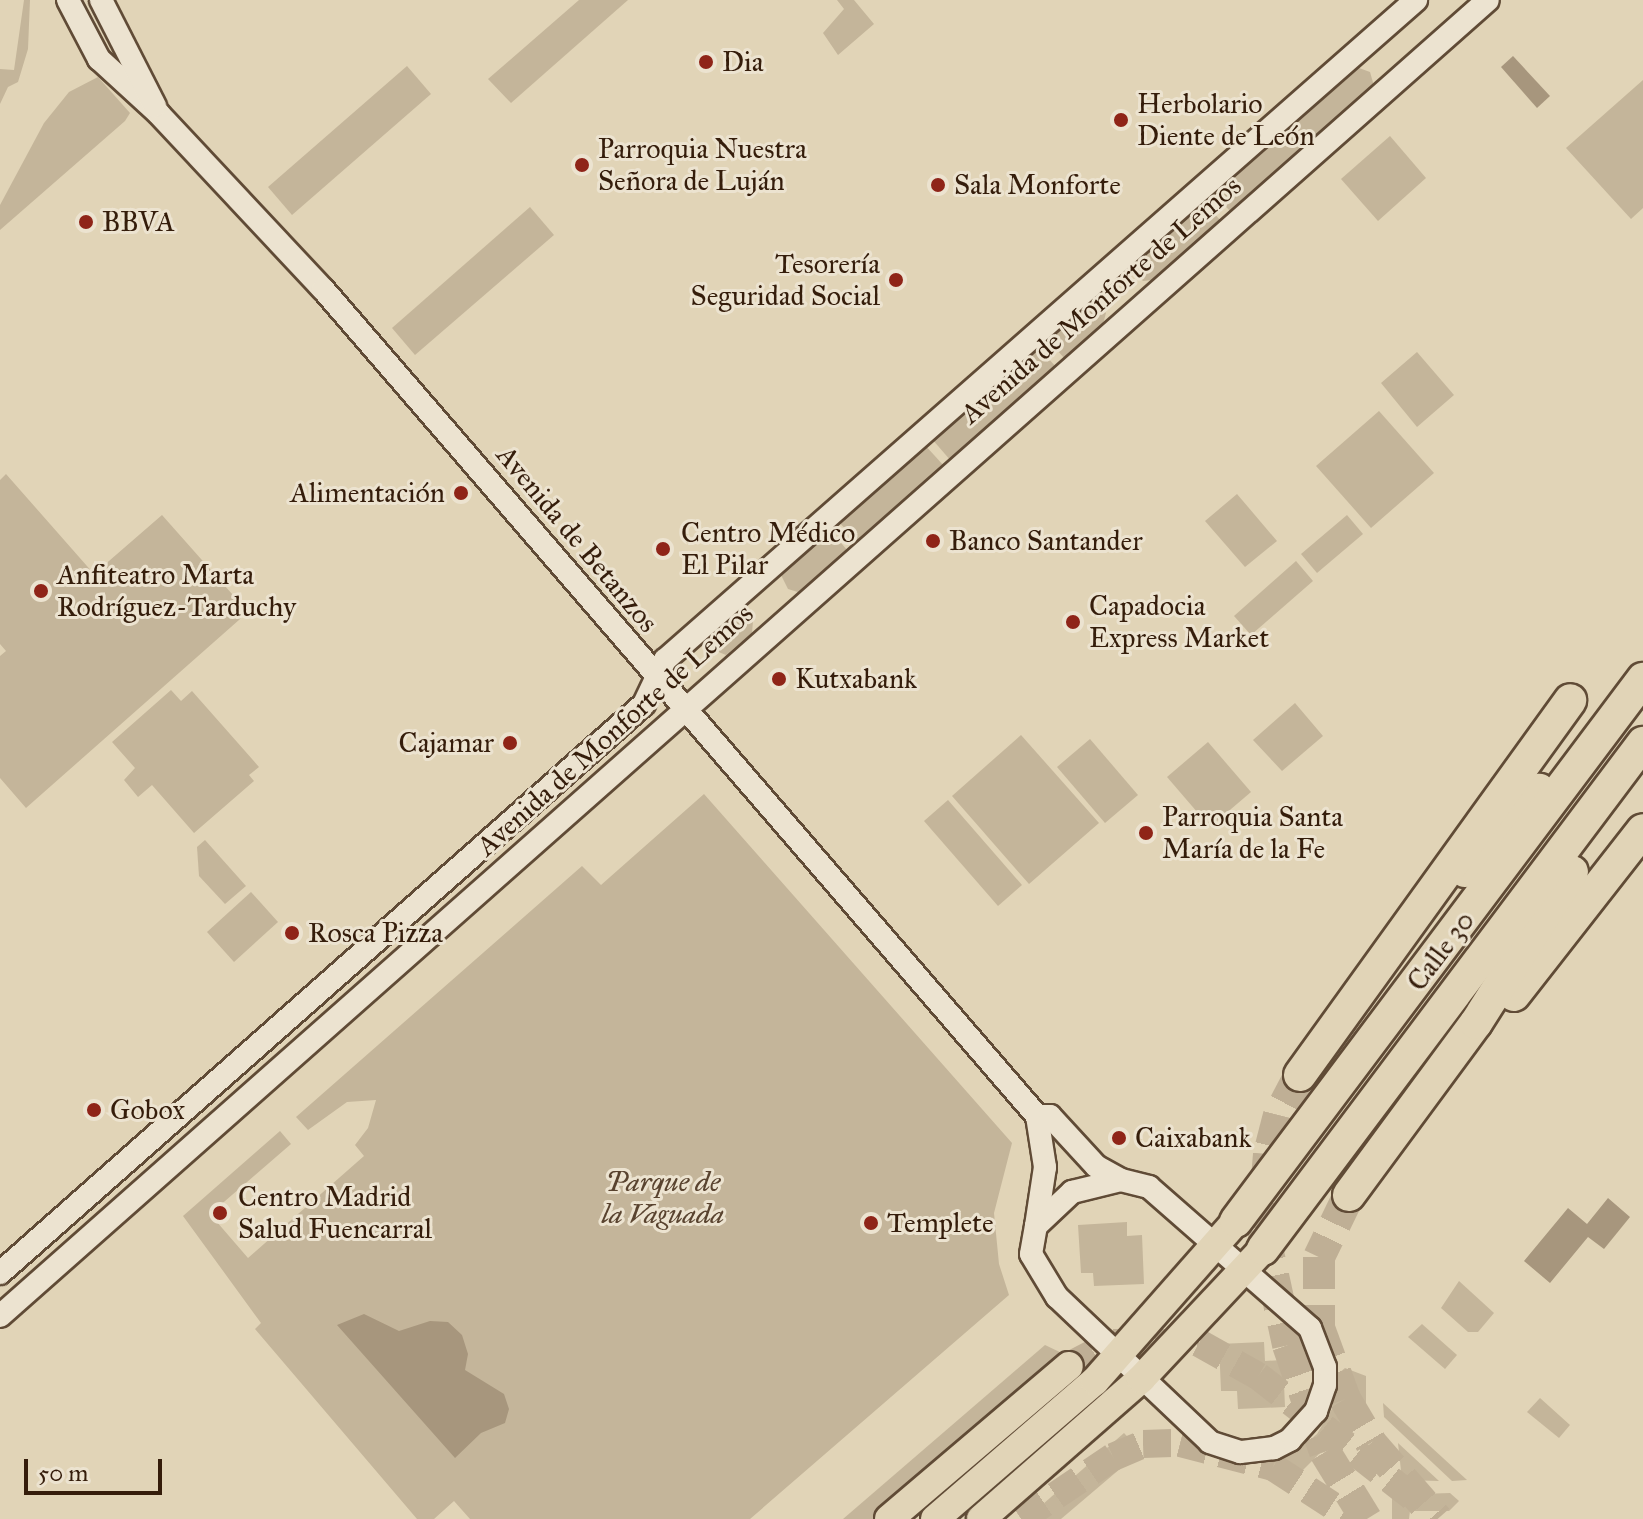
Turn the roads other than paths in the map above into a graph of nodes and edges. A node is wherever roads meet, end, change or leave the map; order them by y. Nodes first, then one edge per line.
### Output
1 (68, 0) edge
2 (101, 0) edge
3 (1416, 0) edge
4 (1488, 0) edge
5 (159, 114) junction
6 (657, 677) junction
7 (1638, 686) edge
8 (1570, 700) dead end
9 (682, 708) junction
10 (1641, 746) edge
11 (1643, 830) edge
12 (1359, 993) junction
13 (1300, 1075) tunnel mouth
14 (1037, 1116) junction
15 (1121, 1180) junction
16 (1236, 1221) joint
17 (1036, 1226) junction
18 (1216, 1249) junction
19 (1254, 1260) junction
20 (0, 1273) edge
21 (0, 1316) edge
22 (1118, 1357) junction
23 (1069, 1366) tunnel mouth
24 (1141, 1379) junction
25 (889, 1519) edge
26 (935, 1519) edge
27 (981, 1519) edge

1 - 5 street, Avenida de Betanzos
2 - 5 street, Avenida de Betanzos
3 - 6 street, Avenida de Monforte de Lemos
4 - 9 street, Avenida de Monforte de Lemos
5 - 6 street, Avenida de Betanzos
6 - 9 street, Avenida de Betanzos
6 - 20 street, Avenida de Monforte de Lemos
7 - 12 highway
7 - 16 highway, Calle 30
8 - 12 highway
9 - 14 street, Avenida de Betanzos
9 - 21 street, Avenida de Monforte de Lemos
10 - 11 highway
10 - 19 highway, Calle 30
12 - 13 highway
14 - 15 street, Avenida de Betanzos
14 - 17 street
15 - 17 street
15 - 18 street, Avenida de Betanzos
16 - 18 highway
17 - 22 street, Avenida de Betanzos
18 - 19 street, Avenida de Betanzos
18 - 22 highway
19 - 24 highway
19 - 24 street, Avenida de Betanzos
22 - 24 street, Avenida de Betanzos
22 - 26 highway
23 - 25 highway
24 - 27 highway

